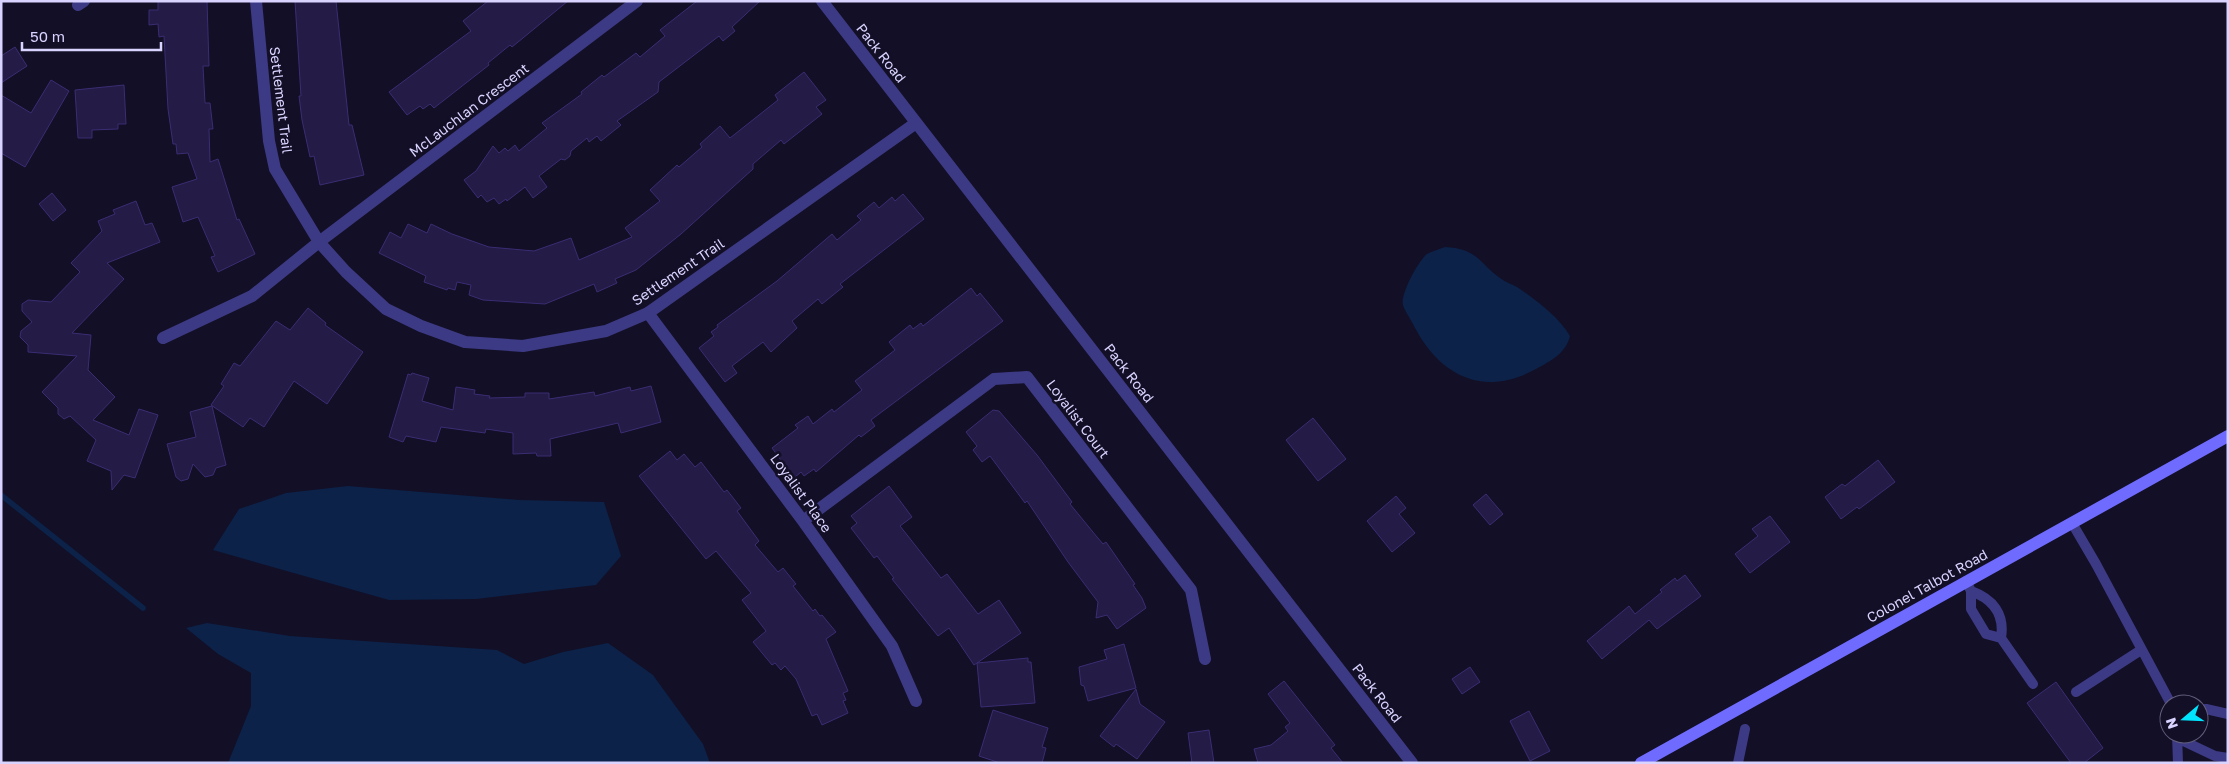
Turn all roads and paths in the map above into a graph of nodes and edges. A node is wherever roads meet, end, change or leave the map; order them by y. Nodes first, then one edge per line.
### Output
1 (256, 1) edge
2 (637, 1) edge
3 (822, 1) edge
4 (916, 123) junction
5 (319, 242) junction
6 (648, 313) junction
7 (163, 338) dead end
8 (2228, 436) edge
9 (803, 520) junction
10 (2072, 523) junction
11 (1969, 586) junction
12 (2001, 638) junction
13 (2141, 650) junction
14 (1205, 659) dead end
15 (2033, 684) dead end
16 (2076, 692) dead end
17 (2166, 694) edge
18 (916, 701) dead end
19 (2209, 711) edge
20 (2228, 714) edge
21 (1744, 729) dead end
22 (2177, 744) edge
23 (2192, 744) edge
24 (2228, 758) edge
25 (1412, 763) edge
26 (1641, 763) edge
27 (1738, 763) edge
28 (2178, 763) edge

1 - 5 street, Settlement Trail
2 - 5 street, McLauchlan Crescent
3 - 4 street, Pack Road
4 - 6 street, Settlement Trail
4 - 25 street, Pack Road
5 - 6 street, Settlement Trail
5 - 7 street, McLauchlan Crescent
6 - 9 street, Loyalist Place
8 - 10 main road, Colonel Talbot Road
9 - 14 street, Loyalist Court
9 - 18 street, Loyalist Place
10 - 11 main road, Colonel Talbot Road
10 - 13 lane
11 - 12 lane
11 - 12 lane
11 - 26 main road, Colonel Talbot Road
12 - 15 lane
13 - 16 lane
13 - 17 lane
19 - 20 lane
21 - 27 lane
22 - 28 lane
23 - 24 lane

